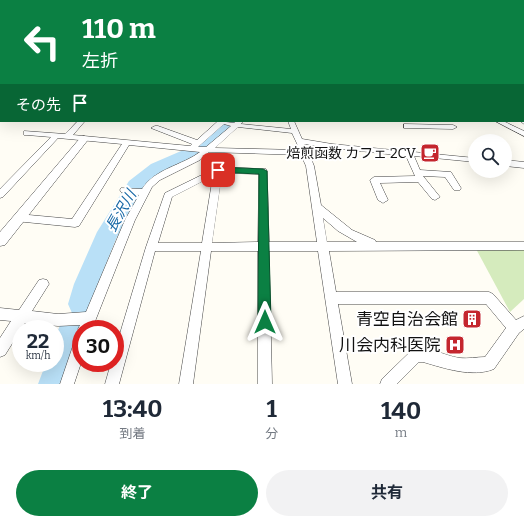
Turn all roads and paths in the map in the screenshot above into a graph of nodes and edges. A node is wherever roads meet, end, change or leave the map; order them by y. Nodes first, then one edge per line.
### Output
1 (39, 0) edge
2 (59, 0) edge
3 (81, 122) edge
4 (221, 122) edge
5 (291, 122) edge
6 (500, 122) edge
7 (238, 123) edge
8 (423, 124) edge
9 (407, 126) dead end
10 (453, 127) dead end
11 (155, 128) dead end
12 (295, 130) junction
13 (27, 133) dead end
14 (524, 134) edge
15 (57, 135) junction
16 (68, 136) junction
17 (84, 139) junction
18 (300, 141) junction
19 (127, 142) junction
20 (198, 143) junction
21 (192, 148) junction
22 (208, 150) junction
23 (305, 153) junction
24 (409, 154) junction
25 (332, 156) dead end
26 (468, 159) edge
27 (512, 164) edge
28 (524, 165) edge
29 (218, 170) junction
30 (418, 176) junction
31 (457, 188) dead end
32 (124, 190) dead end
33 (144, 192) junction
34 (0, 195) edge
35 (435, 197) dead end
36 (383, 200) dead end
37 (317, 207) junction
38 (18, 218) junction
39 (0, 241) edge
40 (207, 246) junction
41 (264, 246) junction
42 (323, 246) junction
43 (382, 246) junction
44 (524, 246) edge
45 (151, 247) junction
46 (43, 284) dead end
47 (332, 298) junction
48 (0, 314) edge
49 (21, 315) junction
50 (89, 320) edge
51 (72, 322) edge
52 (519, 325) edge
53 (0, 350) edge
54 (72, 369) edge
55 (67, 384) edge
56 (112, 384) edge
57 (186, 384) edge
58 (265, 384) edge
59 (345, 384) edge
60 (387, 384) edge

1 - 2 street
3 - 16 street
4 - 20 street
5 - 12 street
6 - 14 street
7 - 12 street
7 - 22 street
8 - 9 street
8 - 10 street
11 - 20 street
12 - 18 street
13 - 15 street
15 - 16 street
15 - 34 street
16 - 17 street
17 - 19 street
17 - 38 street
18 - 23 street
18 - 24 street
19 - 21 street
19 - 38 street
20 - 21 street
21 - 22 street
22 - 23 street
22 - 33 street
23 - 25 street
23 - 37 street
24 - 26 street
24 - 30 street
27 - 28 street
29 - 40 street
29 - 41 street
29 - 45 street
30 - 31 street
30 - 35 street
30 - 36 street
32 - 33 street
33 - 50 street
37 - 42 street
37 - 43 street
38 - 39 street
40 - 41 street
40 - 45 street
40 - 57 street
41 - 42 street
41 - 58 street
42 - 43 street
42 - 47 street
43 - 44 street
45 - 56 street
46 - 49 street
47 - 52 street
47 - 59 street
48 - 49 street
49 - 51 street
49 - 53 street
52 - 60 street
54 - 55 street

